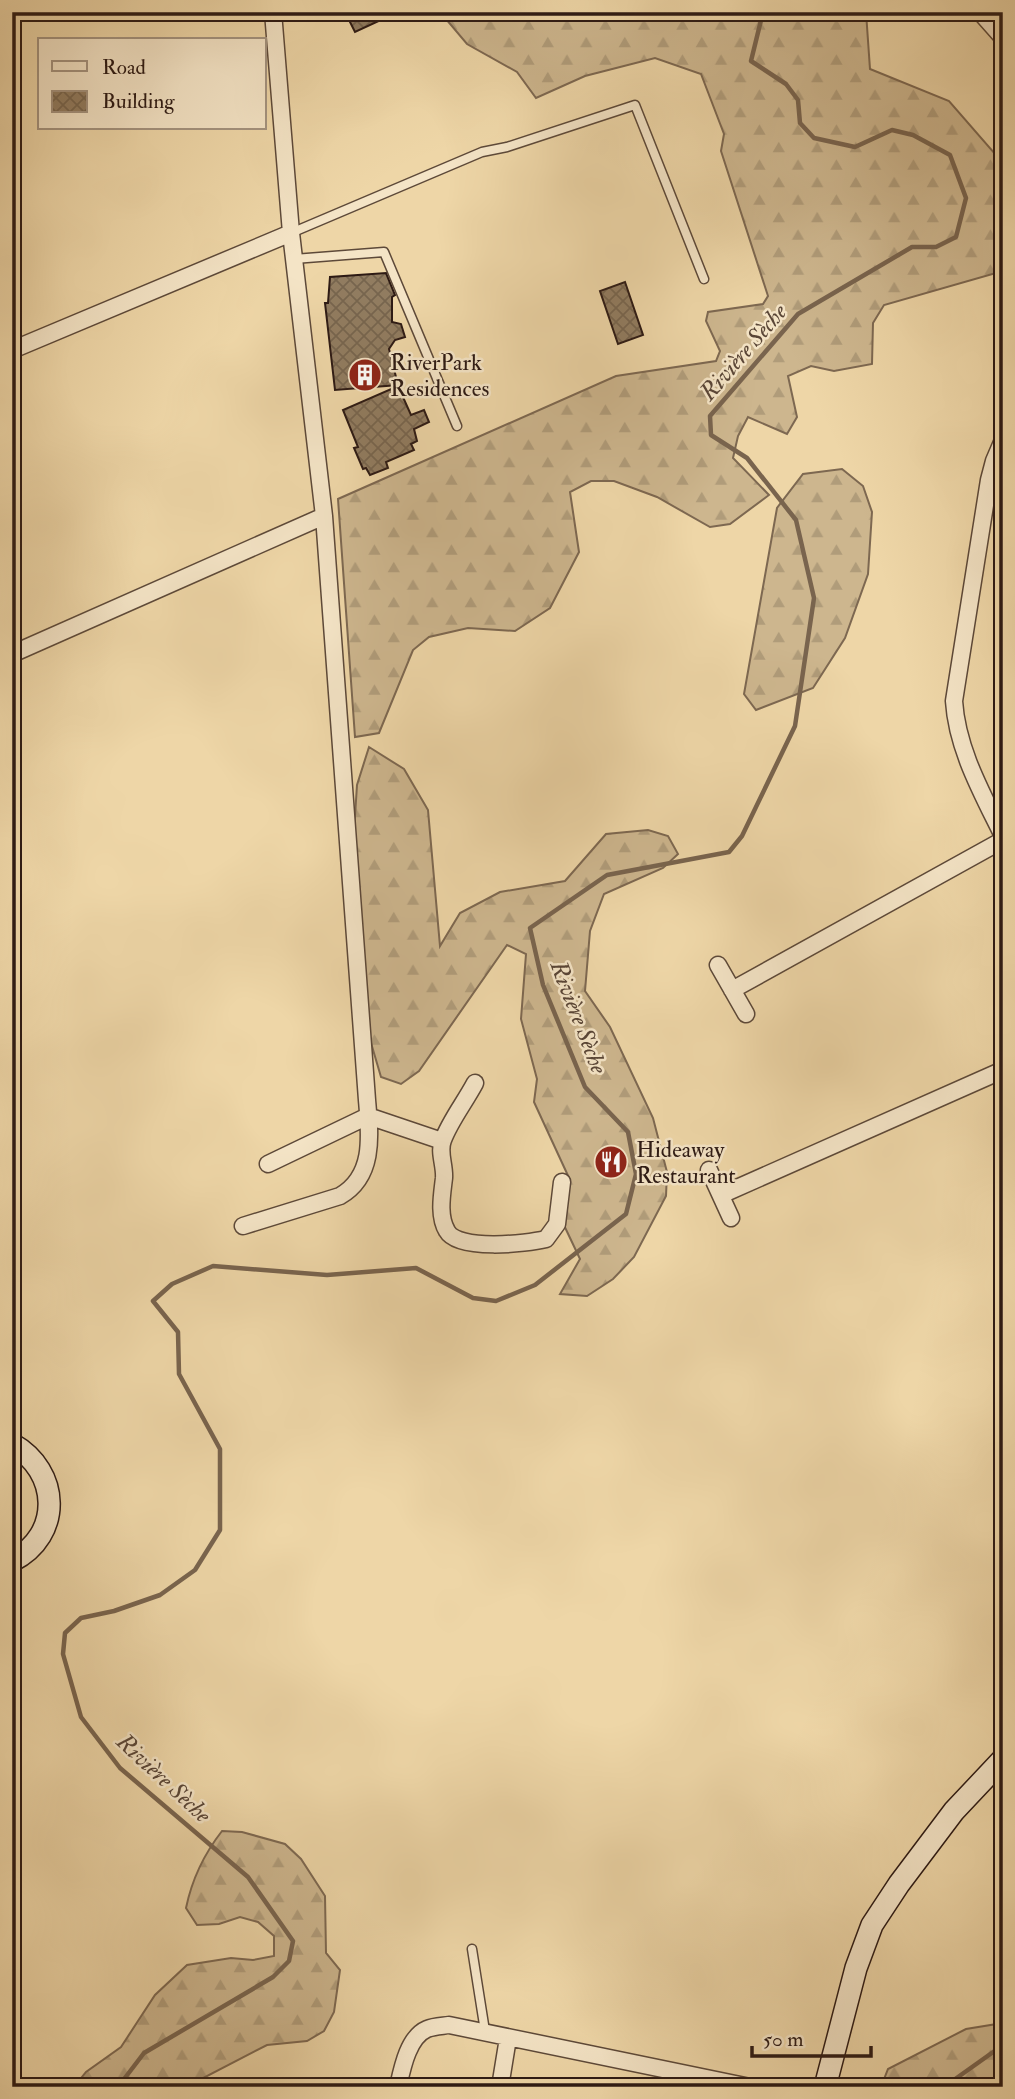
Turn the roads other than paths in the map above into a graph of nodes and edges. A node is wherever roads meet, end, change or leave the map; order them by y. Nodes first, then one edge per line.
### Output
1 (273, 12) edge
2 (980, 12) edge
3 (1003, 38) edge
4 (291, 233) junction
5 (294, 259) junction
6 (704, 279) dead end
7 (12, 350) edge
8 (457, 426) dead end
9 (1003, 440) edge
10 (324, 516) junction
11 (12, 654) edge
12 (1003, 838) edge
13 (718, 965) dead end
14 (732, 990) junction
15 (746, 1014) dead end
16 (1003, 1070) edge
17 (475, 1083) dead end
18 (368, 1116) junction
19 (442, 1141) junction
20 (268, 1164) dead end
21 (709, 1170) dead end
22 (562, 1182) dead end
23 (721, 1195) junction
24 (731, 1218) dead end
25 (243, 1226) dead end
26 (12, 1444) edge
27 (12, 1561) edge
28 (1003, 1759) edge
29 (472, 1949) dead end
30 (485, 2031) junction
31 (508, 2038) junction
32 (690, 2080) edge
33 (398, 2087) edge
34 (500, 2087) edge
35 (751, 2087) edge
36 (825, 2087) edge

1 - 4 street
2 - 3 street
4 - 5 street
4 - 6 lane
4 - 7 street
5 - 8 lane
5 - 10 street
9 - 12 street
10 - 11 street
10 - 18 street
12 - 14 street
13 - 14 street
14 - 15 street
16 - 23 street
17 - 19 street
18 - 19 street
18 - 20 street
18 - 25 street
19 - 22 street
21 - 23 street
23 - 24 street
26 - 27 street
28 - 36 street
29 - 30 lane
30 - 31 street
30 - 33 street
31 - 32 street
31 - 34 street
32 - 35 street

